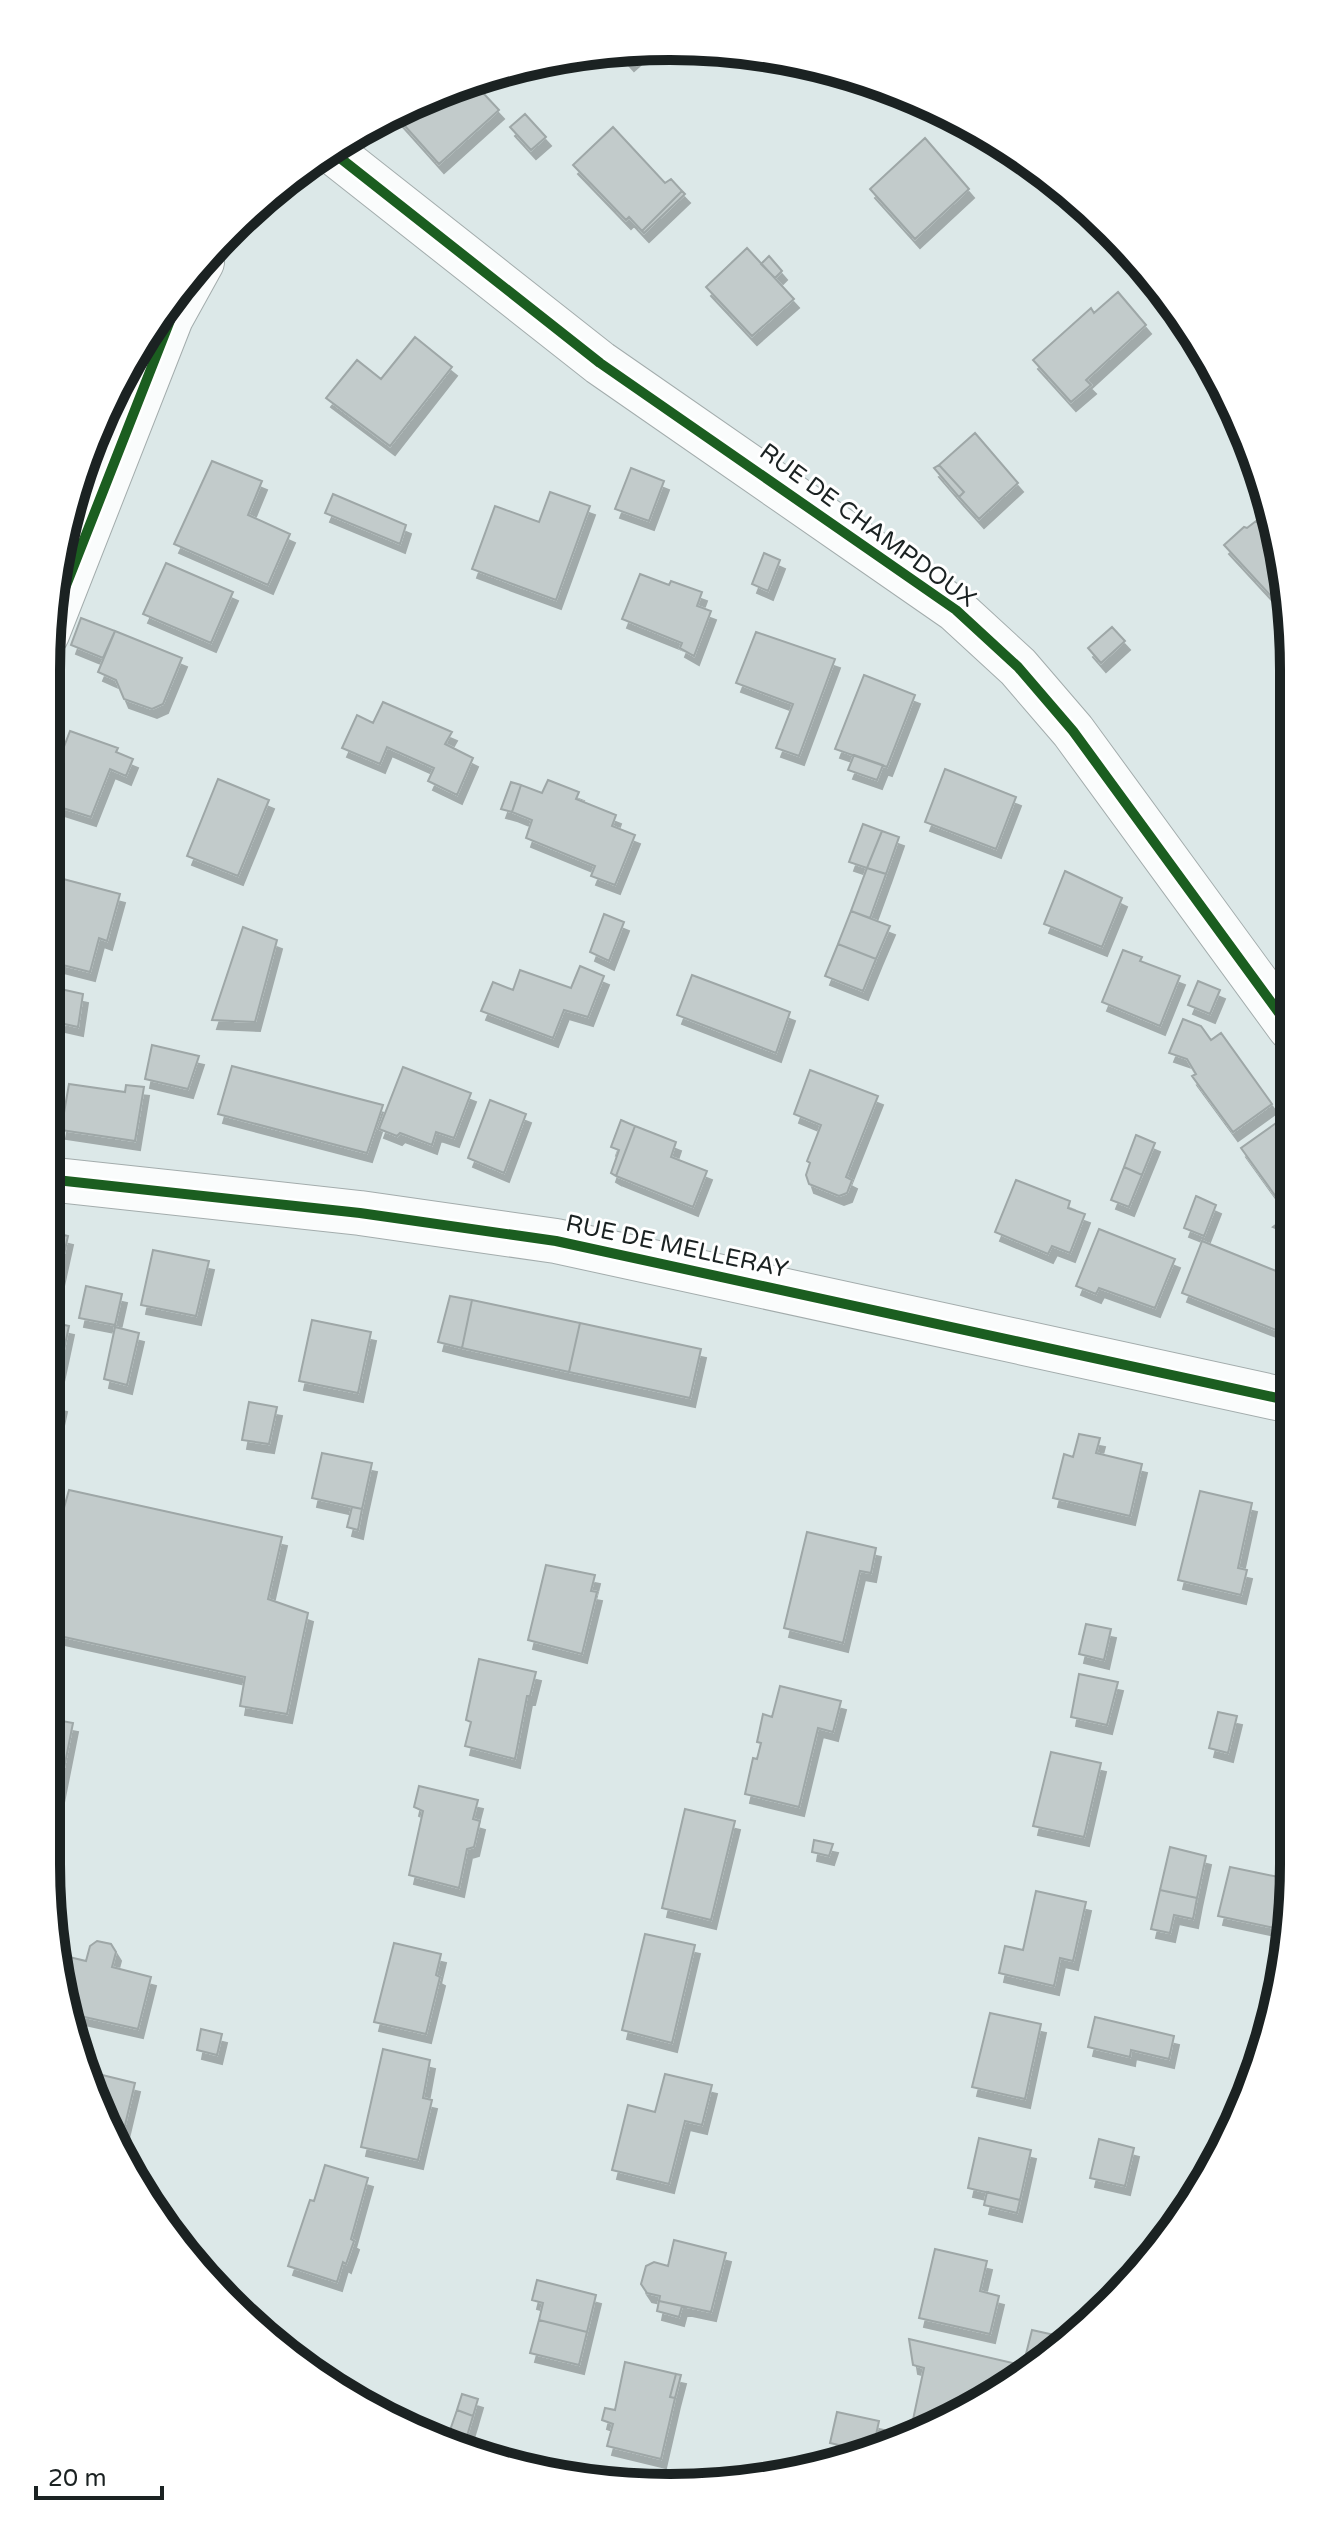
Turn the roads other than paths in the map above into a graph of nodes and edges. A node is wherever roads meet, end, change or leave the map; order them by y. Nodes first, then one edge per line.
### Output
1 (340, 158) edge
2 (169, 322) edge
3 (66, 587) edge
4 (1280, 1014) edge
5 (60, 1180) edge
6 (1280, 1399) edge

1 - 4 street, RUE DE CHAMPDOUX
2 - 3 street
5 - 6 street, RUE DE MELLERAY

